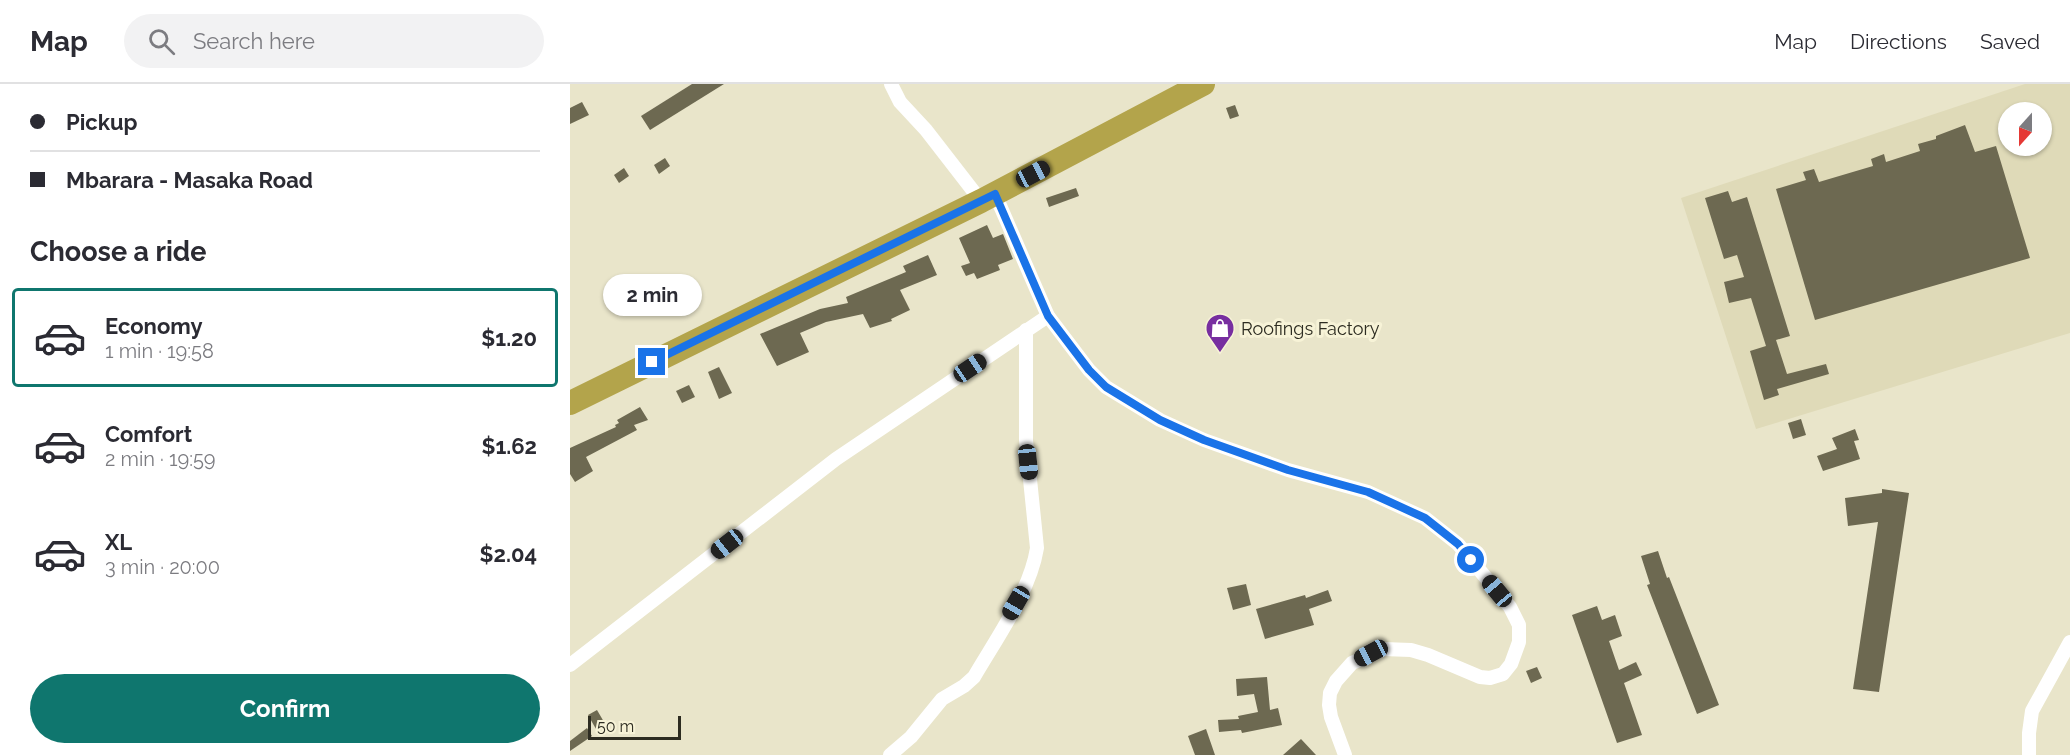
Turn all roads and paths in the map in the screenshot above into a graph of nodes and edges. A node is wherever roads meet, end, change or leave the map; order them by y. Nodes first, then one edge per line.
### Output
1 (891, 84) edge
2 (1203, 84) edge
3 (988, 197) junction
4 (1048, 316) junction
5 (1026, 330) junction
6 (570, 403) edge
7 (2070, 642) edge
8 (570, 665) edge
9 (890, 755) edge
10 (1345, 755) edge
11 (2029, 755) edge

1 - 3 street
2 - 3 highway
3 - 4 street
3 - 6 highway
4 - 5 street
4 - 10 street
5 - 8 street
5 - 9 street
7 - 11 street

